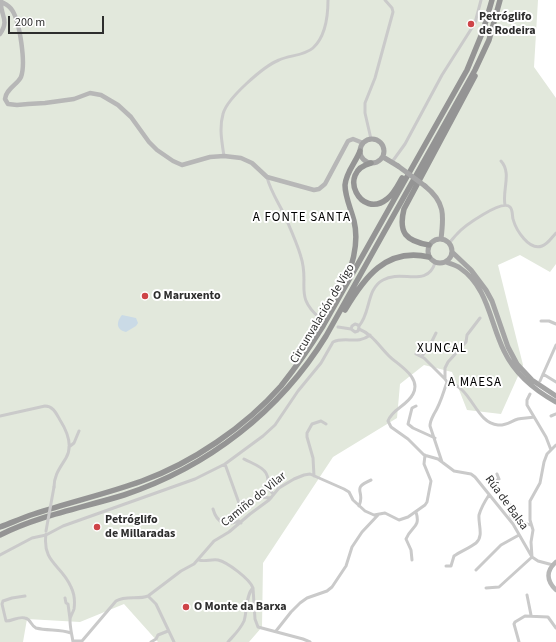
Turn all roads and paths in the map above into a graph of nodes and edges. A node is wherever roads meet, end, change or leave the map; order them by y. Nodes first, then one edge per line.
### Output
1 (328, 0) edge
2 (385, 0) edge
3 (481, 0) edge
4 (492, 0) edge
5 (500, 0) edge
6 (1, 1) edge
7 (0, 34) edge
8 (489, 40) junction
9 (371, 139) junction
10 (427, 140) junction
11 (363, 143) junction
12 (360, 151) junction
13 (224, 156) junction
14 (383, 157) junction
15 (501, 161) dead end
16 (392, 162) junction
17 (371, 163) junction
18 (267, 177) junction
19 (505, 205) junction
20 (556, 233) edge
21 (441, 239) junction
22 (449, 243) junction
23 (429, 245) junction
24 (452, 252) junction
25 (429, 257) junction
26 (446, 262) junction
27 (435, 263) junction
28 (344, 288) junction
29 (480, 318) dead end
30 (321, 319) dead end
31 (541, 321) dead end
32 (556, 324) edge
33 (359, 327) junction
34 (338, 328) dead end
35 (351, 329) junction
36 (436, 332) dead end
37 (370, 335) junction
38 (321, 344) junction
39 (556, 345) edge
40 (416, 354) dead end
41 (422, 356) junction
42 (543, 374) junction
43 (446, 381) junction
44 (540, 381) dead end
45 (556, 382) edge
46 (530, 394) dead end
47 (556, 396) edge
48 (556, 402) edge
49 (416, 406) dead end
50 (556, 414) edge
51 (0, 416) edge
52 (551, 416) dead end
53 (534, 417) junction
54 (326, 424) dead end
55 (79, 431) dead end
56 (434, 438) junction
57 (556, 445) edge
58 (69, 447) junction
59 (551, 450) junction
60 (425, 455) junction
61 (244, 459) dead end
62 (442, 462) junction
63 (225, 464) junction
64 (497, 474) dead end
65 (314, 476) junction
66 (371, 480) dead end
67 (489, 495) junction
68 (272, 496) junction
69 (359, 506) junction
70 (214, 509) dead end
71 (416, 512) junction
72 (510, 512) junction
73 (378, 515) junction
74 (508, 518) junction
75 (241, 523) junction
76 (531, 525) junction
77 (0, 527) edge
78 (46, 533) junction
79 (0, 535) edge
80 (519, 535) junction
81 (0, 555) edge
82 (532, 557) junction
83 (198, 560) junction
84 (412, 560) dead end
85 (554, 563) edge
86 (446, 566) dead end
87 (476, 570) dead end
88 (253, 588) junction
89 (486, 588) dead end
90 (556, 590) edge
91 (527, 595) dead end
92 (25, 596) dead end
93 (148, 596) junction
94 (65, 598) dead end
95 (531, 616) junction
96 (70, 619) junction
97 (556, 628) edge
98 (168, 631) junction
99 (276, 631) junction
100 (71, 633) junction
101 (73, 642) edge
102 (151, 642) edge
103 (174, 642) edge
104 (228, 642) edge
105 (310, 642) edge
106 (519, 642) edge

1 - 13 street
2 - 9 street
3 - 16 street
4 - 10 highway, Circunvalación de Vigo
5 - 8 highway, Circunvalación de Vigo
6 - 7 street
6 - 13 street
8 - 23 highway
8 - 38 highway, Circunvalación de Vigo
9 - 11 main road
9 - 14 main road
10 - 17 highway
10 - 28 highway, Circunvalación de Vigo
11 - 12 main road
11 - 18 street
12 - 17 main road
12 - 28 highway
13 - 18 street
14 - 16 main road
14 - 17 main road
15 - 19 street
16 - 21 main road, bridge
18 - 30 street
19 - 20 street
19 - 22 street
21 - 22 main road
21 - 23 main road
22 - 24 main road
23 - 25 main road
24 - 26 main road
24 - 47 main road
25 - 27 main road
25 - 38 highway
26 - 27 main road
26 - 48 main road
27 - 33 street
28 - 77 highway, Circunvalación de Vigo
29 - 43 street
31 - 32 street
33 - 35 street
33 - 35 street
33 - 37 street, Rúa de Balsa
34 - 35 street
36 - 41 street
37 - 60 street, Rúa de Balsa
37 - 63 street
38 - 79 highway, Circunvalación de Vigo
39 - 42 street
40 - 41 street
41 - 43 street
42 - 44 street
42 - 45 street
43 - 53 street
43 - 56 street
46 - 53 street
49 - 56 street
50 - 52 street
51 - 58 street
53 - 59 street
54 - 65 street
55 - 58 street
56 - 62 street
57 - 59 street
58 - 78 street, bridge
59 - 76 street
60 - 62 street, Rúa de Balsa
60 - 71 street
61 - 68 street
62 - 67 street, Rúa de Balsa
63 - 68 street
63 - 78 street
64 - 72 street
65 - 68 street, Camiño do Vilar
65 - 69 street
66 - 69 street
67 - 74 street, Rúa de Balsa
67 - 86 street
68 - 75 street, Camiño do Vilar
69 - 73 street
70 - 75 street
71 - 73 street
71 - 84 street
72 - 74 street
72 - 76 street
73 - 99 street
74 - 80 street, Rúa de Balsa
75 - 83 street, Camiño do Vilar
76 - 82 street
78 - 81 street
78 - 96 street
80 - 82 street, Rúa de Balsa
80 - 87 street
82 - 85 street
82 - 89 street
83 - 88 street
83 - 93 street, Camiño do Vilar
85 - 90 street
88 - 99 street
88 - 104 street
91 - 95 street
92 - 100 street
93 - 98 street
93 - 101 street
94 - 96 street
95 - 97 street
95 - 106 street
96 - 100 street
98 - 102 street
98 - 103 street
99 - 105 street
100 - 101 street

